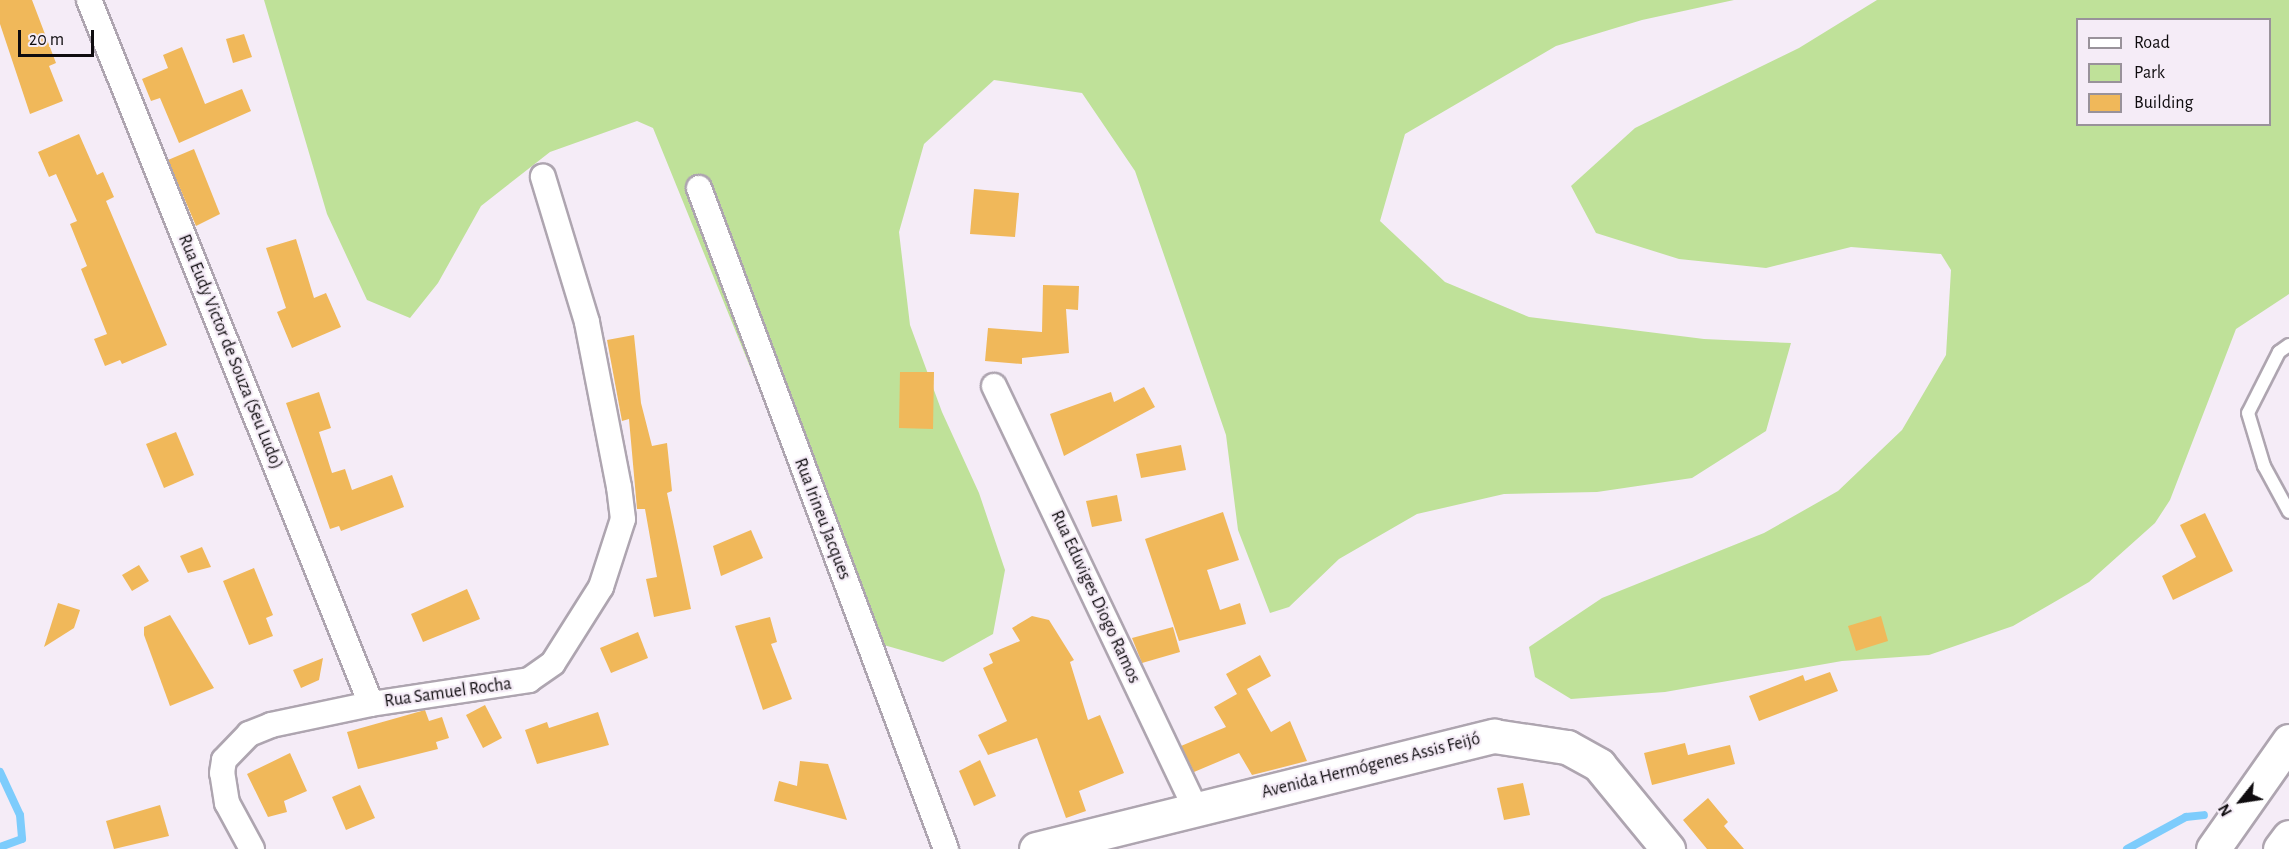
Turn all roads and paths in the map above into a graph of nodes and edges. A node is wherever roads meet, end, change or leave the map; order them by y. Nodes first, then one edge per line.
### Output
1 (89, 0) edge
2 (543, 177) dead end
3 (699, 188) dead end
4 (2289, 345) edge
5 (994, 386) dead end
6 (2289, 512) edge
7 (371, 704) junction
8 (2289, 741) edge
9 (1195, 808) junction
10 (2289, 837) edge
11 (252, 849) edge
12 (946, 849) edge
13 (1036, 849) edge
14 (1668, 849) edge
15 (2213, 849) edge
16 (2280, 849) edge

1 - 7 street, Rua Eudy Victor de Souza (Seu Ludo)
2 - 7 street, Rua Samuel Rocha
3 - 12 street, Rua Irineu Jacques
4 - 6 lane
5 - 9 street, Rua Eduviges Diogo Ramos
7 - 11 street, Rua Samuel Rocha
8 - 15 main road
9 - 13 main road, Avenida Hermógenes Assis Feijó
9 - 14 main road, Avenida Hermógenes Assis Feijó
10 - 16 main road

